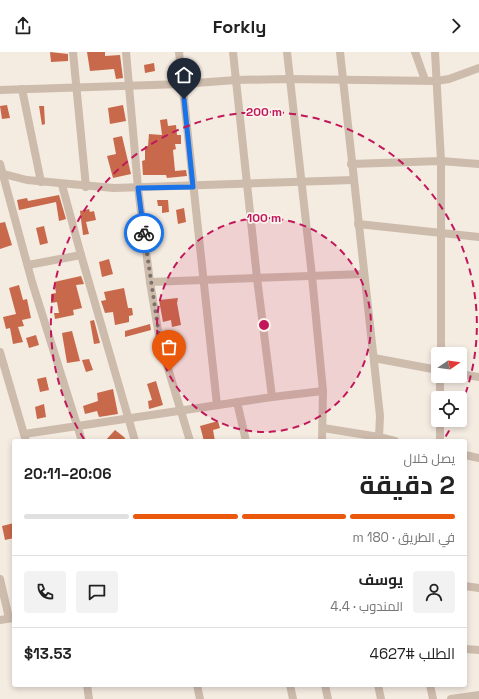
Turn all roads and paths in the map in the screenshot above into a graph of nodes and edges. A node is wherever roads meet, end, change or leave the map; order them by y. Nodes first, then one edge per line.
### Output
1 (72, 52) edge
2 (126, 52) edge
3 (179, 52) edge
4 (234, 52) edge
5 (286, 52) edge
6 (340, 52) edge
7 (415, 52) edge
8 (435, 52) edge
9 (479, 68) edge
10 (289, 79) junction
11 (236, 80) junction
12 (343, 80) junction
13 (425, 80) junction
14 (436, 81) junction
15 (182, 84) junction
16 (129, 85) junction
17 (76, 88) junction
18 (22, 89) junction
19 (0, 90) edge
20 (441, 161) junction
21 (0, 164) edge
22 (351, 164) junction
23 (479, 164) edge
24 (2, 174) edge
25 (353, 180) junction
26 (41, 182) junction
27 (301, 182) junction
28 (62, 185) junction
29 (247, 185) junction
30 (86, 187) junction
31 (193, 187) junction
32 (138, 188) junction
33 (358, 224) junction
34 (442, 233) junction
35 (479, 237) edge
36 (81, 255) junction
37 (28, 265) junction
38 (364, 274) junction
39 (312, 276) junction
40 (257, 278) junction
41 (203, 281) junction
42 (150, 282) junction
43 (441, 347) edge
44 (0, 352) edge
45 (374, 358) junction
46 (431, 369) edge
47 (467, 375) edge
48 (479, 377) edge
49 (323, 391) junction
50 (272, 397) junction
51 (237, 402) junction
52 (217, 405) junction
53 (181, 411) junction
54 (128, 418) junction
55 (78, 426) junction
56 (440, 427) edge
57 (323, 428) junction
58 (25, 438) edge
59 (81, 439) edge
60 (134, 439) edge
61 (189, 439) edge
62 (246, 439) edge
63 (322, 439) edge
64 (379, 439) edge
65 (440, 439) edge
66 (467, 455) edge
67 (479, 458) edge
68 (0, 579) edge
69 (467, 586) edge
70 (479, 588) edge
71 (12, 618) edge
72 (0, 620) edge
73 (467, 649) edge
74 (479, 650) edge
75 (87, 687) edge
76 (197, 687) edge
77 (290, 687) edge
78 (325, 687) edge
79 (378, 687) edge
80 (430, 687) edge
81 (479, 695) edge
82 (89, 699) edge
83 (200, 699) edge
84 (293, 699) edge
85 (328, 699) edge
86 (381, 699) edge
87 (433, 699) edge
88 (452, 699) edge

1 - 17 street
2 - 16 street
3 - 15 street
4 - 11 street
5 - 10 street
6 - 12 street
7 - 13 street
8 - 14 street
9 - 14 street
10 - 11 street
10 - 12 street
10 - 27 street
11 - 15 street
11 - 29 street
12 - 13 street
12 - 22 street
13 - 14 street
14 - 20 street
15 - 16 street
15 - 31 street
16 - 17 street
16 - 32 street
17 - 18 street
17 - 30 street
18 - 19 street
18 - 26 street
20 - 22 street
20 - 23 street
20 - 34 street
21 - 24 street
22 - 25 street
24 - 26 street
24 - 37 street
25 - 27 street
25 - 33 street
26 - 28 street
27 - 29 street
27 - 39 street
28 - 30 street
28 - 36 street
29 - 31 street
29 - 40 street
30 - 32 street
31 - 32 street
31 - 41 street
32 - 42 street
33 - 34 street
33 - 38 street
34 - 35 street
34 - 43 street
36 - 37 street
36 - 54 street
37 - 55 street
38 - 39 street
38 - 45 street
39 - 40 street
39 - 49 street
40 - 41 street
40 - 50 street
41 - 42 street
41 - 52 street
42 - 53 street
44 - 58 street
45 - 46 street
45 - 64 street
47 - 48 street
49 - 50 street
49 - 57 street
50 - 51 street
51 - 52 street
51 - 62 street
52 - 53 street
53 - 54 street
53 - 61 street
54 - 55 street
54 - 60 street
55 - 58 street
55 - 59 street
56 - 65 street
57 - 63 street
57 - 64 street
66 - 67 street
68 - 71 street
69 - 70 street
71 - 72 street
73 - 74 street
75 - 82 street
76 - 83 street
77 - 84 street
78 - 85 street
79 - 86 street
80 - 87 street
81 - 88 street

